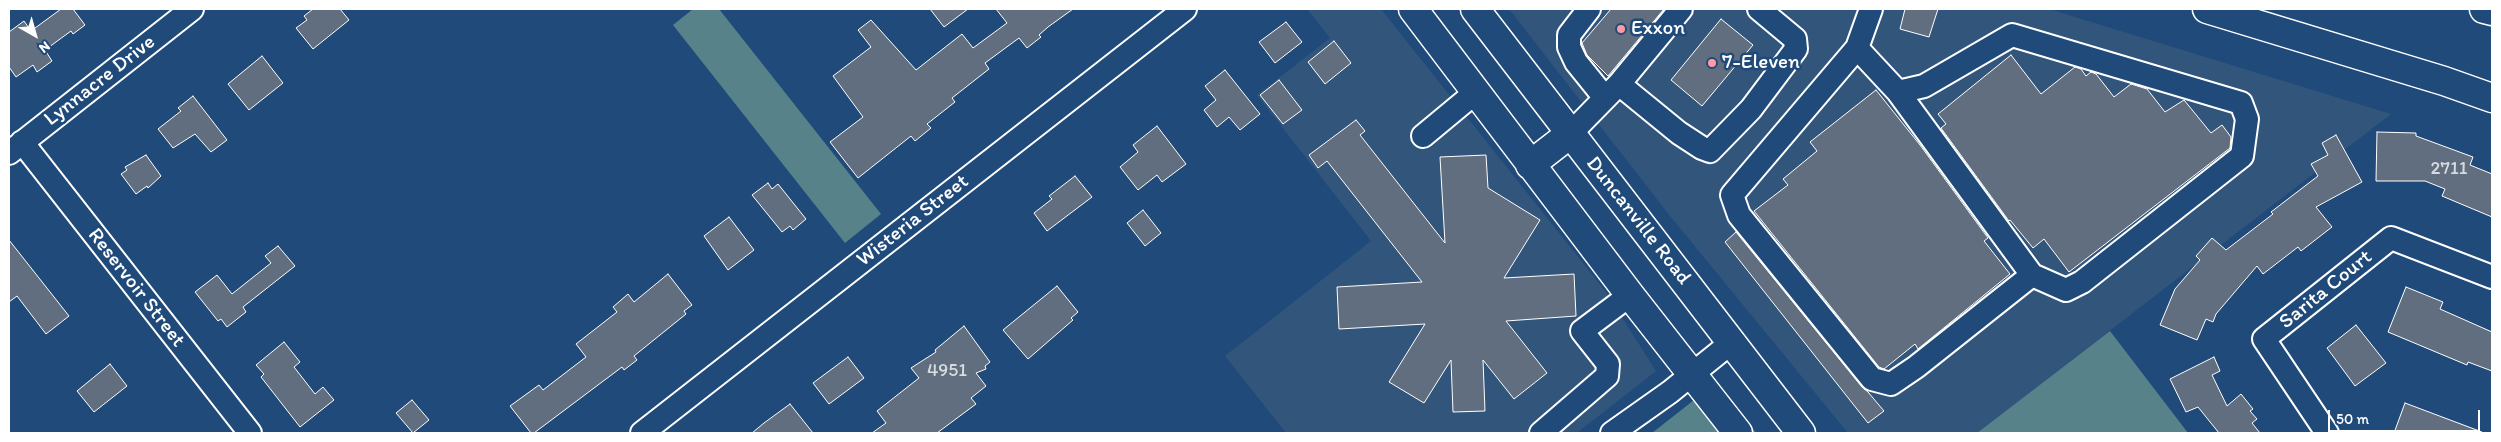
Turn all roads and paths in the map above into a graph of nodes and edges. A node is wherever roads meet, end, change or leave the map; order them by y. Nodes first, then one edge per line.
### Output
1 (192, 9) edge
2 (1186, 9) edge
3 (1413, 9) edge
4 (1475, 9) edge
5 (1588, 9) edge
6 (1681, 9) edge
7 (1759, 9) edge
8 (1871, 9) edge
9 (2207, 9) edge
10 (2484, 9) edge
11 (2492, 11) edge
12 (1857, 48) junction
13 (1612, 91) junction
14 (1476, 92) junction
15 (1898, 92) junction
16 (2492, 98) edge
17 (1570, 134) junction
18 (1423, 136) dead end
19 (15, 148) edge
20 (1530, 165) junction
21 (2032, 275) junction
22 (2492, 277) edge
23 (1630, 295) junction
24 (1732, 342) junction
25 (1692, 375) junction
26 (250, 433) edge
27 (642, 433) edge
28 (1541, 433) edge
29 (1612, 433) edge
30 (1738, 433) edge
31 (1800, 433) edge
32 (2327, 433) edge

1 - 19 street, Lynnacre Drive
2 - 27 street, Wisteria Street
3 - 14 main road
4 - 17 main road, Duncanville Road
5 - 13 street
6 - 13 street
7 - 13 street
8 - 12 street
9 - 16 main road
10 - 11 main road
12 - 15 street
12 - 21 street
13 - 17 street
14 - 18 street
14 - 20 main road
15 - 21 street
15 - 21 street
17 - 20 main road
17 - 24 main road, Duncanville Road
19 - 26 street, Reservoir Street
20 - 23 main road
22 - 32 street, Sarita Court
23 - 25 main road
23 - 28 street
24 - 25 street
24 - 31 main road, Duncanville Road
25 - 29 street
25 - 30 main road

